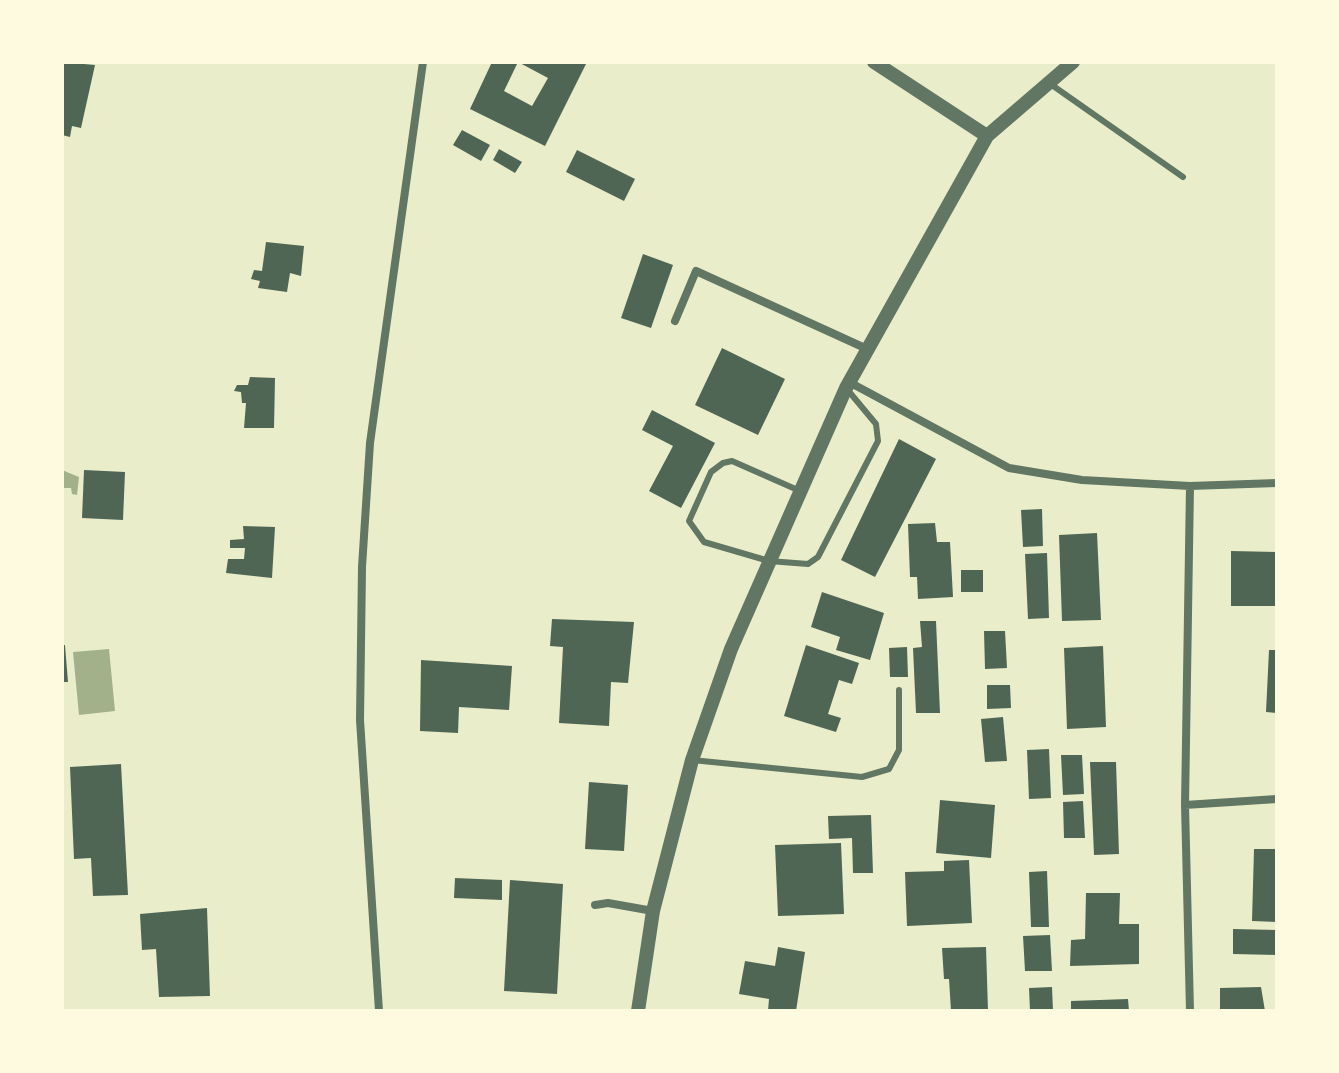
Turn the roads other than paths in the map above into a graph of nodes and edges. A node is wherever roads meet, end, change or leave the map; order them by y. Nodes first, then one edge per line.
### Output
1 (423, 62) edge
2 (874, 62) edge
3 (1073, 62) edge
4 (1049, 83) junction
5 (987, 136) junction
6 (1183, 177) dead end
7 (675, 321) dead end
8 (865, 348) junction
9 (848, 385) junction
10 (1277, 483) edge
11 (1190, 486) junction
12 (800, 492) junction
13 (769, 561) junction
14 (899, 690) dead end
15 (692, 760) junction
16 (1277, 799) edge
17 (1185, 805) junction
18 (595, 905) dead end
19 (653, 911) junction
20 (379, 1011) edge
21 (638, 1011) edge
22 (1190, 1011) edge

1 - 20 street
2 - 5 street
3 - 4 street
4 - 5 street
4 - 6 lane
5 - 8 street
7 - 8 street
8 - 9 street
9 - 11 street
9 - 12 street
9 - 13 lane
10 - 11 street
11 - 17 street
12 - 13 street
12 - 13 lane
13 - 15 street
14 - 15 lane
15 - 19 street
16 - 17 street
17 - 22 street
18 - 19 street
19 - 21 street

